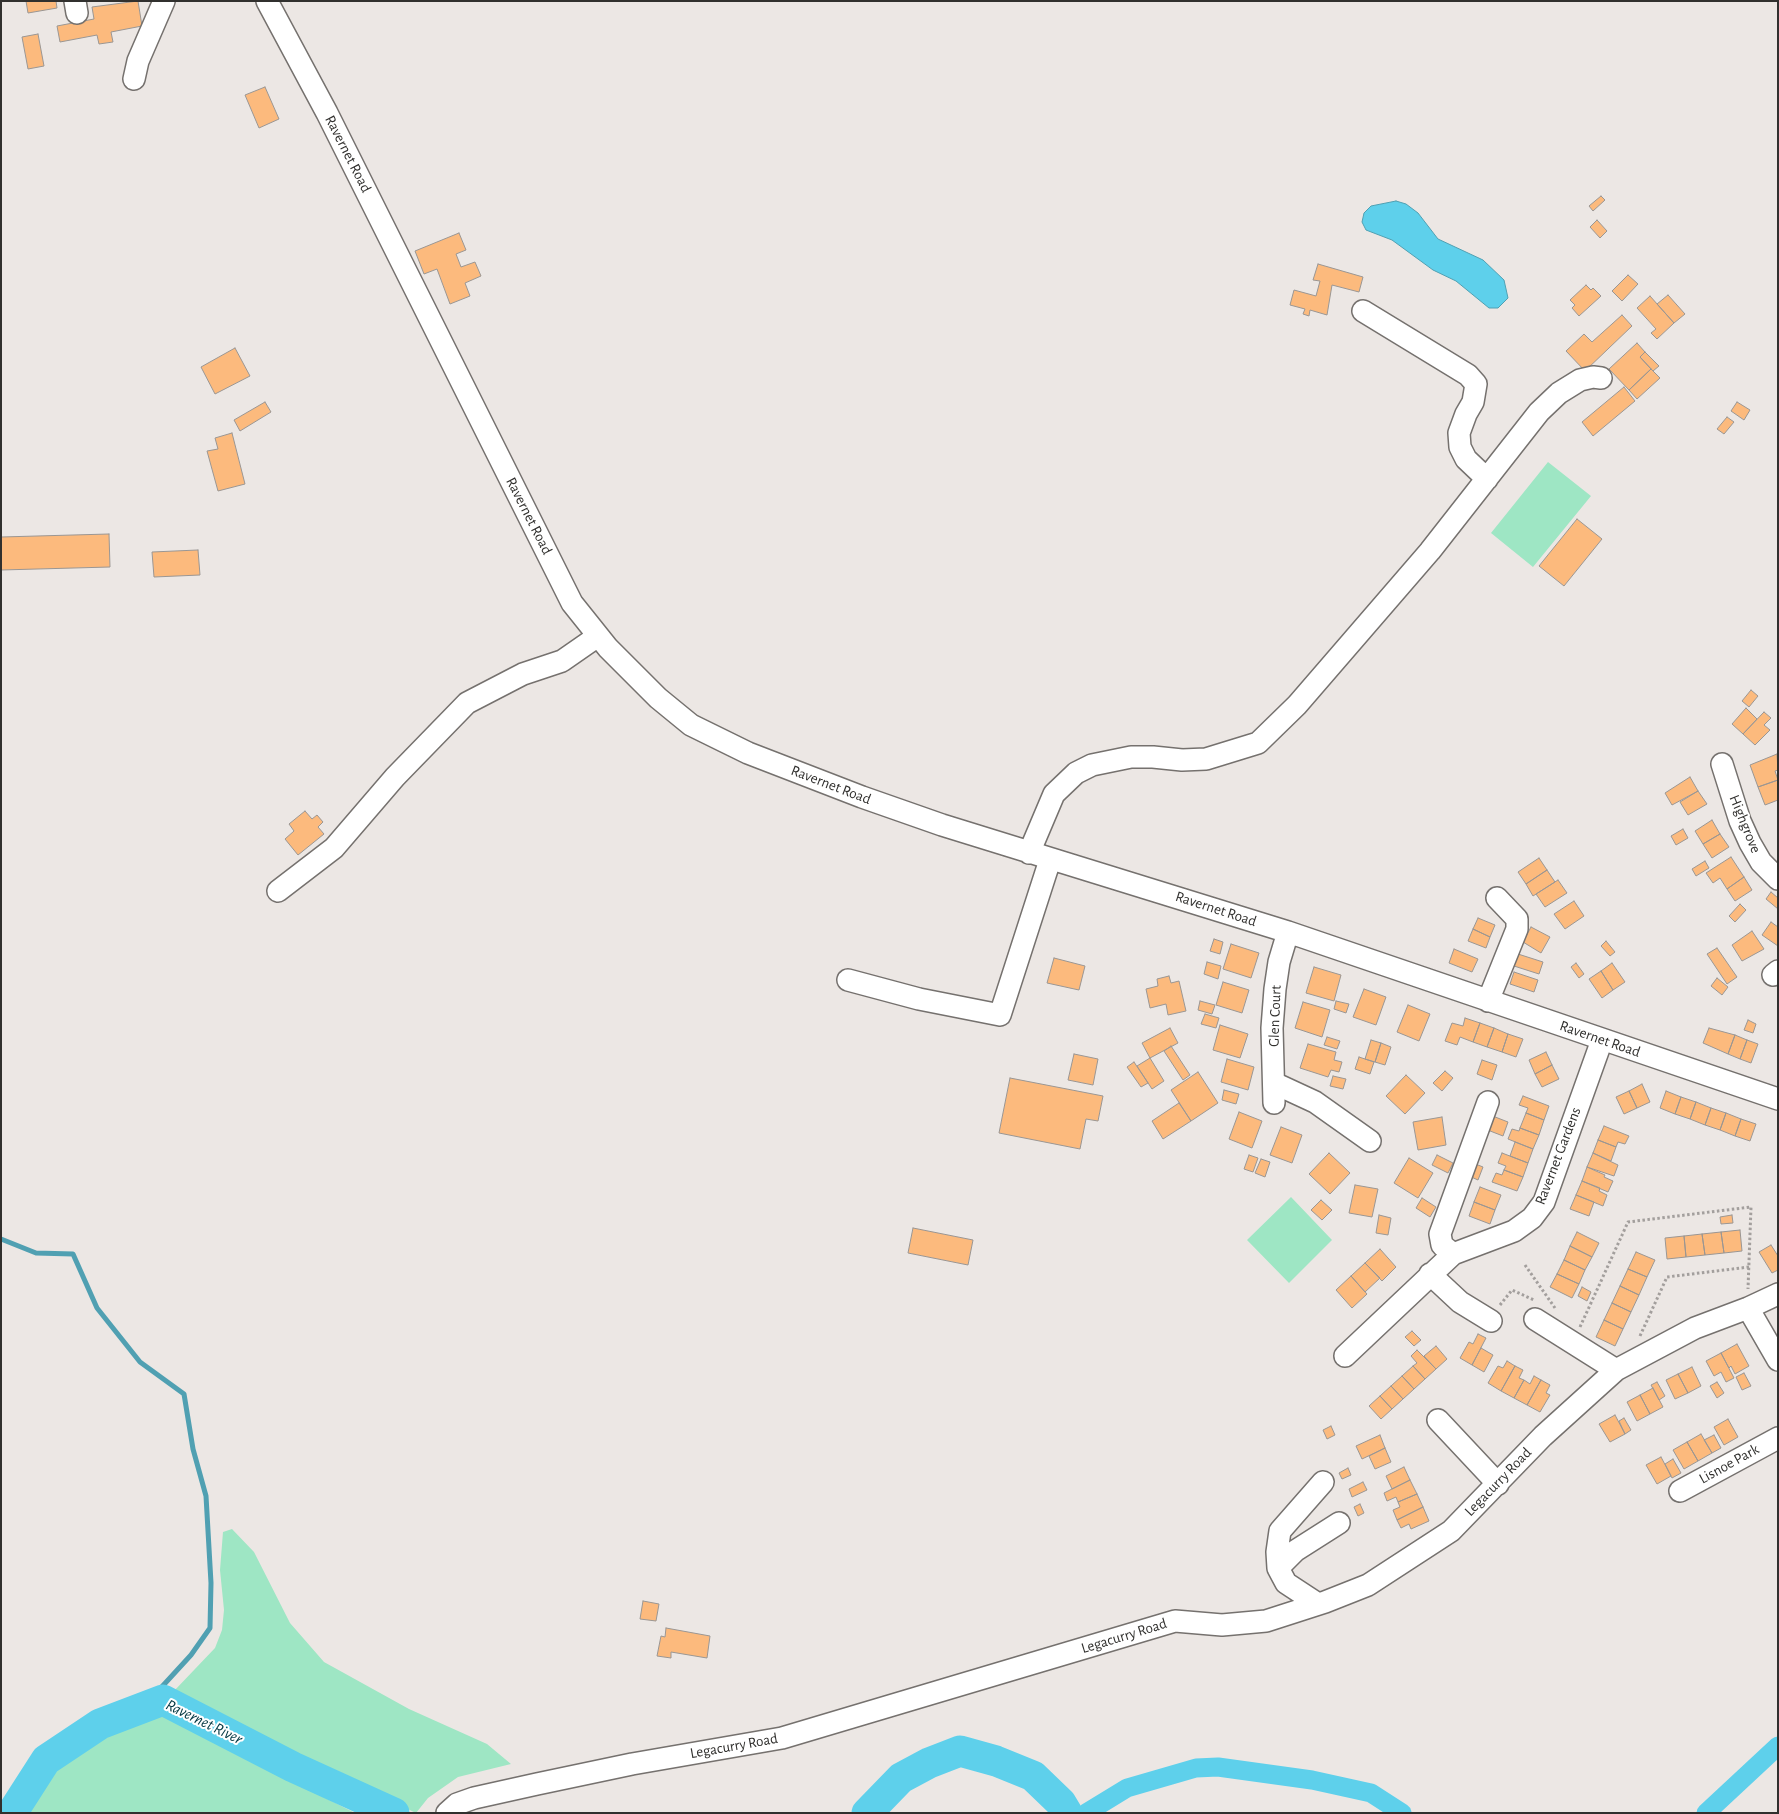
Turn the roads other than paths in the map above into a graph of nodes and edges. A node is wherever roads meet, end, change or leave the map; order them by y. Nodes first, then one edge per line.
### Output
1 (164, 1) edge
2 (267, 1) edge
3 (134, 79) dead end
4 (1363, 311) dead end
5 (1601, 378) dead end
6 (1487, 479) junction
7 (598, 636) junction
8 (1722, 764) dead end
9 (1029, 853) junction
10 (1050, 860) junction
11 (1778, 879) edge
12 (278, 891) dead end
13 (1497, 898) dead end
14 (1288, 932) junction
15 (848, 980) dead end
16 (1488, 1000) junction
17 (1602, 1040) junction
18 (1778, 1099) edge
19 (1488, 1102) dead end
20 (1370, 1141) dead end
21 (1453, 1254) junction
22 (1430, 1274) junction
23 (1778, 1294) edge
24 (1750, 1307) junction
25 (1540, 1309) road end
26 (1490, 1320) road end
27 (1345, 1356) dead end
28 (1778, 1360) edge
29 (1616, 1370) junction
30 (1438, 1420) dead end
31 (1778, 1438) edge
32 (1323, 1482) dead end
33 (1498, 1484) junction
34 (1680, 1491) dead end
35 (1339, 1523) dead end
36 (1278, 1568) junction
37 (1318, 1604) junction
38 (447, 1813) edge

1 - 3 street
2 - 7 street, Ravernet Road
4 - 6 street
5 - 6 street
6 - 9 street
7 - 9 street, Ravernet Road
7 - 12 street
8 - 11 street, Highgrove
9 - 10 street, Ravernet Road
10 - 14 street, Ravernet Road
10 - 15 street
13 - 16 street
14 - 16 street, Ravernet Road
14 - 20 street, Glen Court
16 - 17 street, Ravernet Road
17 - 18 street, Ravernet Road
17 - 21 street, Ravernet Gardens
19 - 21 street
21 - 22 street, Ravernet Gardens
22 - 26 street
22 - 27 street, Ravernet Gardens
23 - 24 street, Legacurry Road
24 - 28 street
24 - 29 street, Legacurry Road
25 - 29 street
29 - 33 street, Legacurry Road
30 - 33 street
31 - 34 street, Lisnoe Park
32 - 36 street
33 - 37 street, Legacurry Road
35 - 36 street
36 - 37 street
37 - 38 street, Legacurry Road

